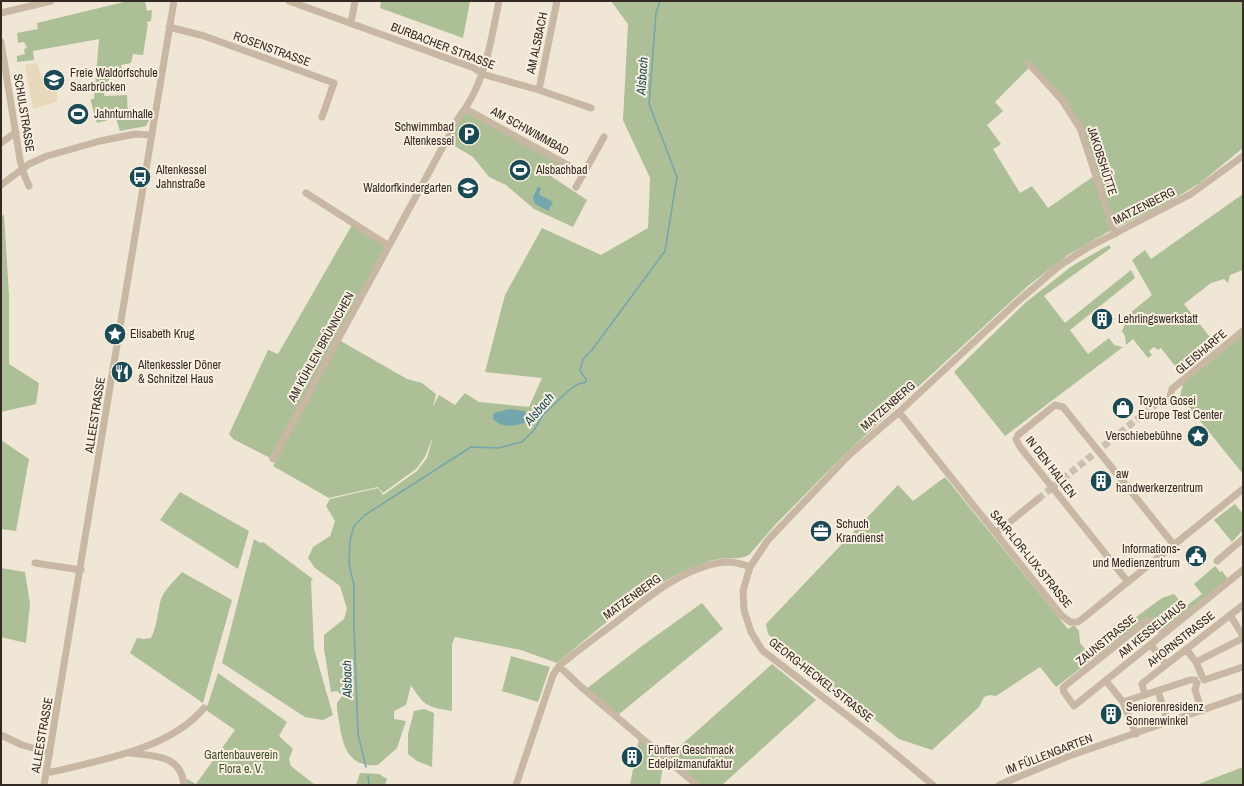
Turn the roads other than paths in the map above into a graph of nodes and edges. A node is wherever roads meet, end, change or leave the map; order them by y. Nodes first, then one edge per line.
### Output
1 (51, 1) edge
2 (174, 1) edge
3 (289, 1) edge
4 (355, 1) edge
5 (499, 1) edge
6 (558, 1) edge
7 (306, 4) edge
8 (1, 13) edge
9 (351, 23) junction
10 (169, 27) junction
11 (1, 42) edge
12 (1029, 64) dead end
13 (482, 74) junction
14 (4, 76) edge
15 (539, 90) junction
16 (591, 108) dead end
17 (466, 109) junction
18 (322, 117) dead end
19 (16, 132) junction
20 (150, 135) junction
21 (604, 136) dead end
22 (1, 143) edge
23 (1243, 156) edge
24 (22, 168) junction
25 (584, 174) junction
26 (1, 185) edge
27 (29, 186) dead end
28 (576, 186) dead end
29 (306, 193) dead end
30 (1115, 234) junction
31 (390, 246) junction
32 (1243, 331) edge
33 (1157, 403) tunnel mouth
34 (899, 412) junction
35 (273, 459) dead end
36 (1243, 489) edge
37 (1038, 499) tunnel mouth
38 (996, 533) junction
39 (1243, 540) edge
40 (1174, 545) junction
41 (1218, 561) dead end
42 (35, 563) dead end
43 (750, 567) junction
44 (81, 570) junction
45 (1243, 570) edge
46 (1128, 582) junction
47 (1243, 605) edge
48 (1230, 615) junction
49 (1163, 634) junction
50 (1243, 637) edge
51 (1151, 645) junction
52 (1186, 649) junction
53 (1196, 662) junction
54 (1166, 664) junction
55 (559, 666) junction
56 (1243, 666) edge
57 (1203, 678) junction
58 (1106, 681) junction
59 (1196, 682) junction
60 (1158, 691) junction
61 (1145, 695) junction
62 (1243, 696) edge
63 (1124, 702) junction
64 (1074, 706) joint
65 (204, 708) dead end
66 (1202, 711) junction
67 (1168, 722) junction
68 (1136, 734) junction
69 (1, 735) edge
70 (50, 753) junction
71 (129, 753) junction
72 (47, 771) junction
73 (44, 785) edge
74 (184, 785) edge
75 (516, 785) edge
76 (697, 785) edge
77 (933, 785) edge
78 (999, 785) edge

1 - 8 street
2 - 10 street, ALLEESTRASSE
3 - 7 street, BURBACHER STRASSE
4 - 9 street
5 - 13 street, AM KÜHLEN BRÜNNCHEN
6 - 15 street, AM ALSBACH
7 - 9 street, BURBACHER STRASSE
9 - 13 street, BURBACHER STRASSE
10 - 18 street, ROSENSTRASSE
10 - 20 street, ALLEESTRASSE
11 - 14 street, SCHULSTRASSE
12 - 30 street, JAKOBSHÜTTE
13 - 15 street, BURBACHER STRASSE
13 - 17 street, AM KÜHLEN BRÜNNCHEN
14 - 19 street, SCHULSTRASSE
15 - 16 street, BURBACHER STRASSE
17 - 25 street, AM SCHWIMMBAD
17 - 31 street, AM KÜHLEN BRÜNNCHEN
19 - 22 street
19 - 24 street, SCHULSTRASSE
20 - 24 street
20 - 44 street, ALLEESTRASSE
21 - 25 street
23 - 30 street, MATZENBERG
24 - 26 street
24 - 27 street, SCHULSTRASSE
25 - 28 street
29 - 31 street
30 - 34 street, MATZENBERG
31 - 35 street, AM KÜHLEN BRÜNNCHEN
32 - 33 street, GLEISHARFE
34 - 38 street, SAAR-LOR-LUX-STRASSE
34 - 43 street, MATZENBERG
36 - 40 street, SAAR-LOR-LUX-STRASSE
37 - 38 street
38 - 46 street, SAAR-LOR-LUX-STRASSE
39 - 41 street
40 - 46 street, SAAR-LOR-LUX-STRASSE
40 - 46 street, IN DEN HALLEN
42 - 44 street
43 - 55 street, MATZENBERG
43 - 77 street, GEORG-HECKEL-STRASSE
44 - 70 street, ALLEESTRASSE
45 - 49 street, AM KESSELHAUS
47 - 48 street, AHORNSTRASSE
48 - 50 street
48 - 52 street, AHORNSTRASSE
49 - 51 street, AM KESSELHAUS
49 - 64 street, ZAUNSTRASSE
50 - 53 street
51 - 54 street
51 - 58 street, AM KESSELHAUS
52 - 53 street
52 - 54 street, AHORNSTRASSE
53 - 57 street
54 - 61 street, AHORNSTRASSE
55 - 75 street, MATZENBERG
55 - 76 street
56 - 57 street
57 - 59 street
58 - 63 street
58 - 64 street, AM KESSELHAUS
59 - 60 street
59 - 66 street
60 - 61 street
60 - 67 street
61 - 63 street
62 - 66 street, IM FÜLLENGARTEN
63 - 68 street
65 - 71 street
66 - 67 street, IM FÜLLENGARTEN
67 - 68 street, IM FÜLLENGARTEN
68 - 78 street, IM FÜLLENGARTEN
69 - 70 street
70 - 72 street, ALLEESTRASSE
71 - 72 street
71 - 74 street
72 - 73 street, ALLEESTRASSE

